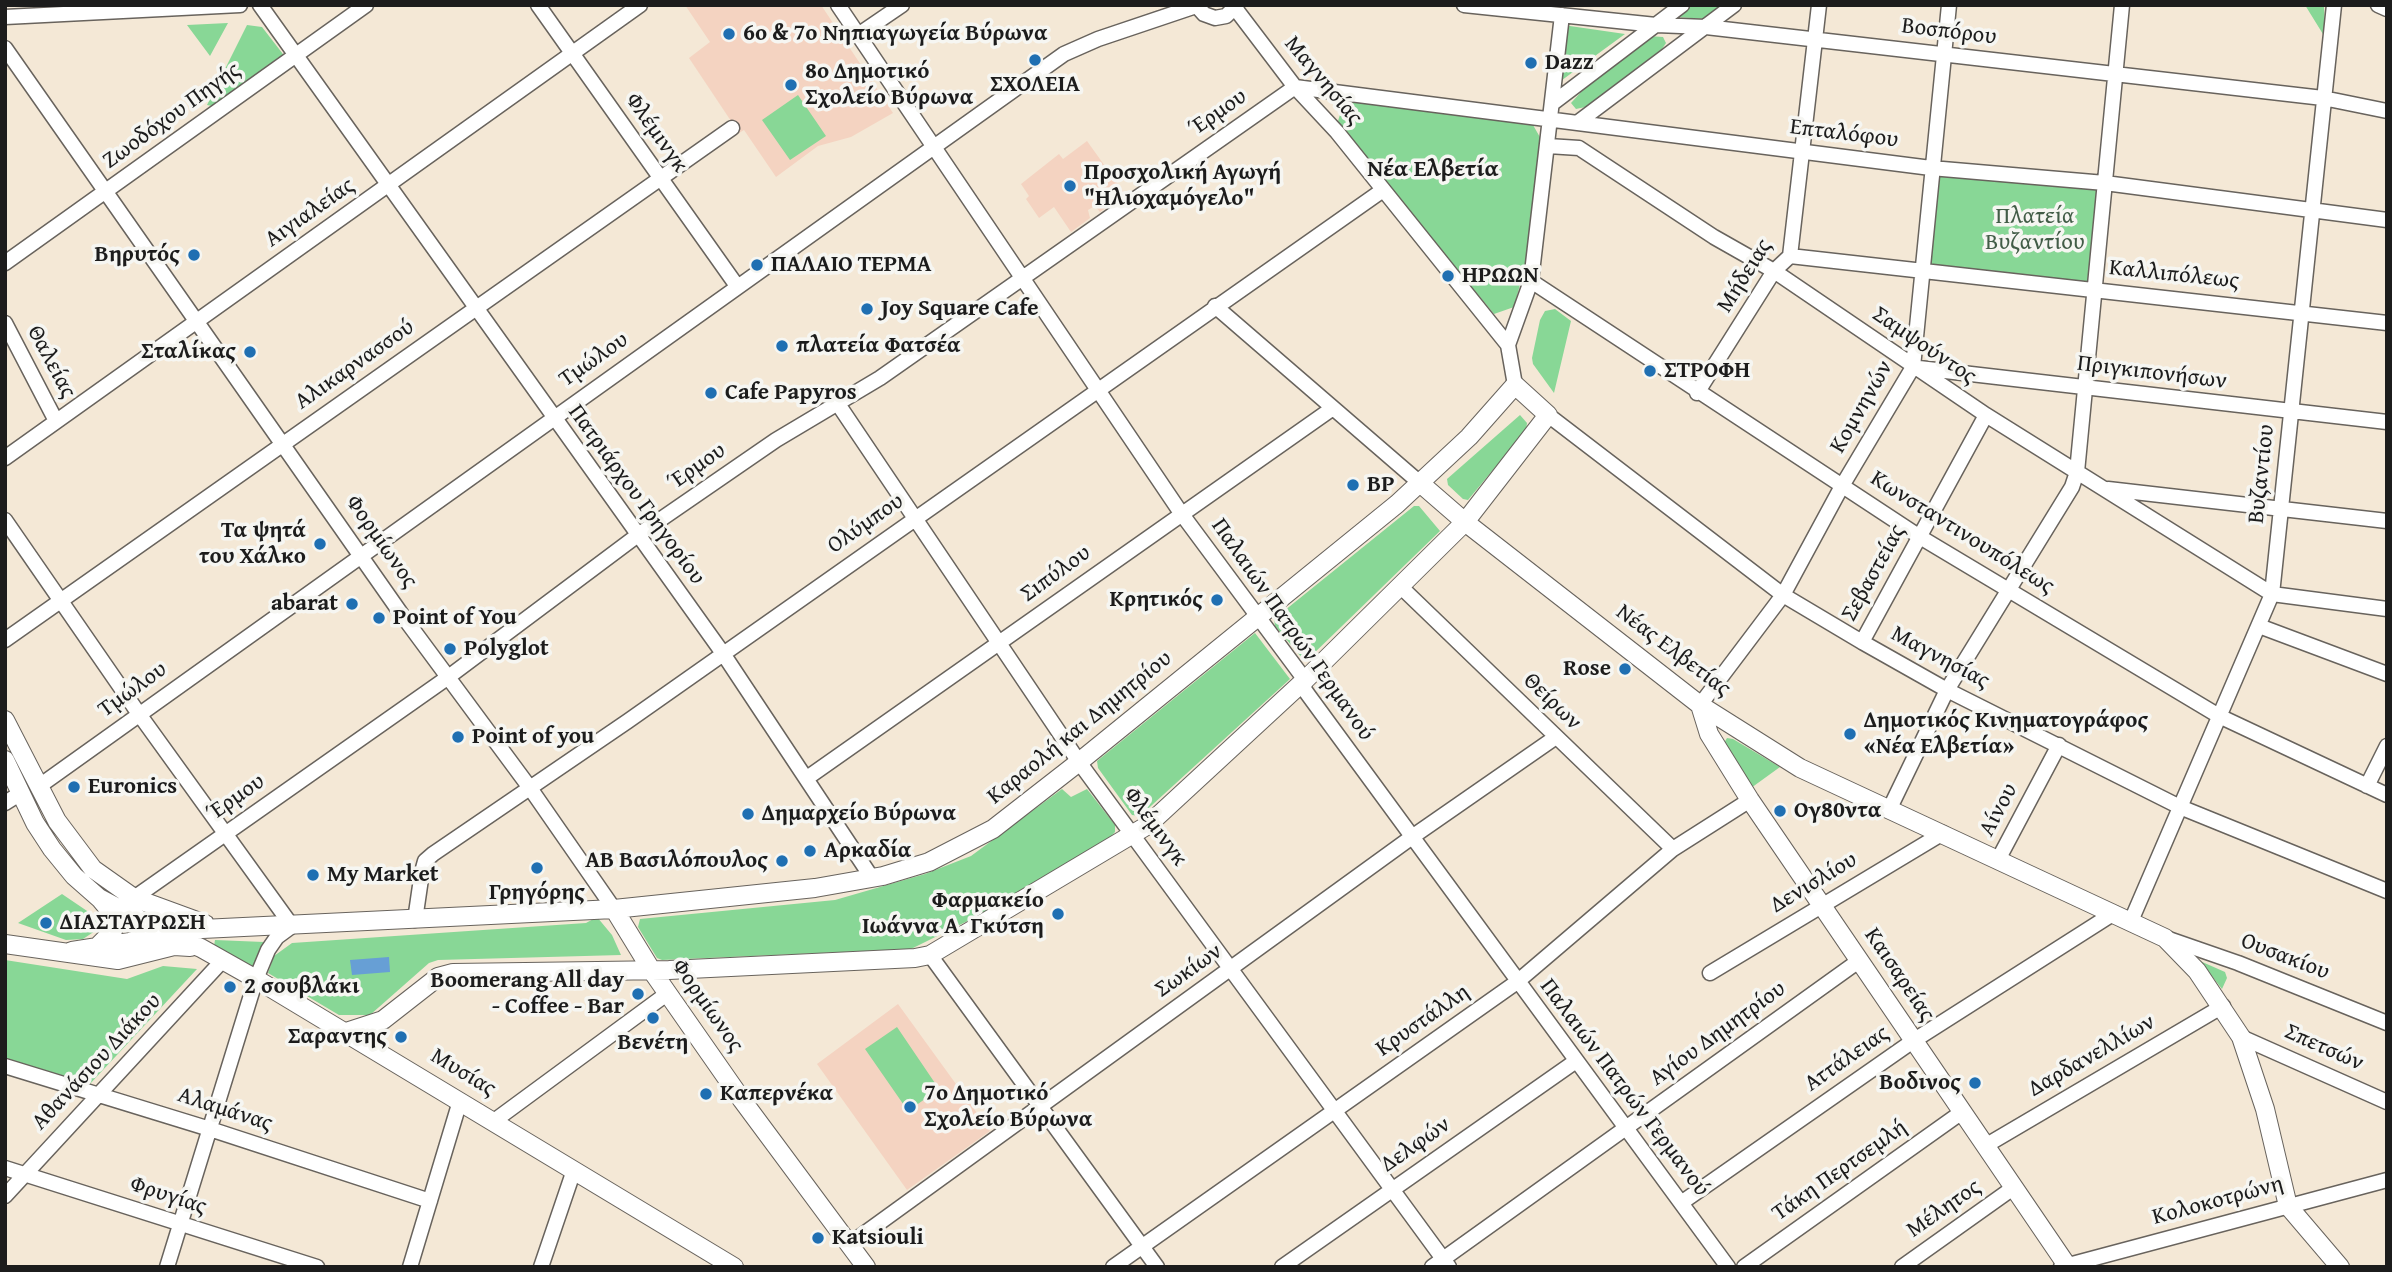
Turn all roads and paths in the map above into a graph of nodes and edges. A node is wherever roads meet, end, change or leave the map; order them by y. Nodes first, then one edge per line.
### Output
1 (240, 5) edge
2 (260, 5) edge
3 (366, 5) edge
4 (538, 5) edge
5 (640, 5) edge
6 (838, 5) edge
7 (902, 5) edge
8 (1464, 5) edge
9 (1682, 5) edge
10 (1734, 5) edge
11 (1819, 5) edge
12 (1949, 5) edge
13 (2122, 5) edge
14 (2334, 5) edge
15 (2378, 5) edge
16 (1196, 6) edge
17 (1236, 7) edge
18 (1500, 7) edge
19 (2387, 11) edge
20 (1562, 15) junction
21 (5, 17) edge
22 (1656, 25) junction
23 (1706, 26) junction
24 (858, 35) junction
25 (1816, 39) junction
26 (5, 48) edge
27 (296, 54) junction
28 (572, 54) junction
29 (1944, 54) junction
30 (2115, 74) junction
31 (1296, 87) junction
32 (2323, 98) junction
33 (1553, 103) junction
34 (2387, 111) edge
35 (1551, 120) junction
36 (1577, 124) junction
37 (732, 128) dead end
38 (1548, 146) junction
39 (935, 147) junction
40 (1803, 152) junction
41 (1931, 168) junction
42 (661, 178) junction
43 (2105, 183) junction
44 (389, 185) junction
45 (1383, 190) junction
46 (105, 192) junction
47 (2312, 210) junction
48 (2387, 220) edge
49 (1790, 256) junction
50 (5, 263) edge
51 (1774, 271) junction
52 (1923, 271) junction
53 (1023, 277) junction
54 (1531, 281) junction
55 (737, 286) junction
56 (2095, 289) junction
57 (1215, 306) junction
58 (475, 307) junction
59 (2301, 312) junction
60 (198, 321) junction
61 (5, 323) edge
62 (2387, 323) edge
63 (1508, 345) junction
64 (1913, 367) junction
65 (1515, 385) junction
66 (1098, 388) junction
67 (2085, 388) junction
68 (1697, 393) junction
69 (838, 404) junction
70 (1333, 408) junction
71 (2291, 412) junction
72 (1548, 415) junction
73 (1986, 415) junction
74 (552, 417) junction
75 (57, 421) junction
76 (2387, 422) edge
77 (283, 444) junction
78 (5, 458) edge
79 (2077, 472) junction
80 (1420, 483) junction
81 (1842, 486) junction
82 (2104, 489) junction
83 (2281, 510) junction
84 (1181, 513) junction
85 (915, 517) junction
86 (5, 520) edge
87 (2387, 521) edge
88 (1465, 522) junction
89 (638, 535) junction
90 (1920, 537) junction
91 (360, 555) junction
92 (1401, 587) junction
93 (2011, 590) junction
94 (2272, 594) junction
95 (1783, 595) junction
96 (61, 601) junction
97 (2387, 609) edge
98 (1257, 616) junction
99 (2259, 626) junction
100 (5, 640) edge
101 (1862, 642) junction
102 (1000, 643) junction
103 (722, 652) junction
104 (2387, 674) edge
105 (447, 678) junction
106 (1305, 680) junction
107 (1947, 690) junction
108 (1700, 705) junction
109 (139, 714) junction
110 (2219, 716) junction
111 (5, 720) edge
112 (1556, 737) junction
113 (2060, 745) junction
114 (2387, 746) edge
115 (5, 760) edge
116 (1079, 762) junction
117 (807, 778) junction
118 (2367, 786) junction
119 (530, 788) junction
120 (21, 794) edge
121 (2387, 794) edge
122 (1750, 800) junction
123 (2180, 807) junction
124 (1889, 810) junction
125 (1942, 833) junction
126 (224, 834) junction
127 (1132, 836) junction
128 (1412, 837) junction
129 (1673, 849) junction
130 (1999, 858) junction
131 (872, 878) junction
132 (2387, 891) edge
133 (99, 898) junction
134 (134, 898) junction
135 (1823, 905) junction
136 (614, 909) junction
137 (2114, 914) junction
138 (415, 920) junction
139 (2131, 921) junction
140 (292, 926) junction
141 (215, 928) junction
142 (161, 931) junction
143 (2165, 938) junction
144 (5, 944) edge
145 (98, 946) junction
146 (201, 948) junction
147 (72, 951) junction
148 (930, 955) junction
149 (223, 960) junction
150 (1860, 960) junction
151 (1233, 968) junction
152 (652, 971) junction
153 (1710, 973) dead end
154 (256, 979) junction
155 (1517, 982) junction
156 (668, 993) junction
157 (2222, 1006) junction
158 (2387, 1023) edge
159 (346, 1032) junction
160 (2241, 1037) junction
161 (1913, 1041) junction
162 (1576, 1061) junction
163 (5, 1066) edge
164 (97, 1094) junction
165 (460, 1101) junction
166 (2387, 1102) edge
167 (1037, 1105) junction
168 (1334, 1111) junction
169 (1962, 1112) junction
170 (494, 1121) junction
171 (210, 1129) junction
172 (1626, 1129) junction
173 (1985, 1146) junction
174 (5, 1168) edge
175 (574, 1170) junction
176 (24, 1174) junction
177 (2387, 1180) edge
178 (2013, 1188) junction
179 (1393, 1190) junction
180 (5, 1196) edge
181 (430, 1201) junction
182 (1681, 1203) junction
183 (2288, 1206) junction
184 (180, 1224) junction
185 (850, 1244) junction
186 (1141, 1246) junction
187 (1442, 1264) edge
188 (2065, 1266) edge
189 (167, 1267) edge
190 (317, 1267) edge
191 (410, 1267) edge
192 (541, 1267) edge
193 (734, 1267) edge
194 (866, 1267) edge
195 (1113, 1267) edge
196 (1157, 1267) edge
197 (1282, 1267) edge
198 (1728, 1267) edge
199 (1744, 1267) edge
200 (1902, 1267) edge
201 (2340, 1267) edge

1 - 21 street
2 - 27 street, Πατριάρχου Γρηγορίου
3 - 27 street, Ζωοδόχου Πηγής
4 - 28 street, Φλέμινγκ
5 - 28 street, Αιγιαλείας
6 - 24 street, Παλαιών Πατρών Γερμανού
7 - 24 street
8 - 18 street, Βοσπόρου
9 - 22 street
10 - 23 street
11 - 25 street, Μήδειας
12 - 29 street, Κομνηνών
13 - 30 street
14 - 32 street, Βυζαντίου
15 - 19 street
16 - 17 street
16 - 39 street, Τμώλου
17 - 31 street, Μαγνησίας
18 - 20 street, Βοσπόρου
20 - 22 street, Βοσπόρου
20 - 33 street
22 - 23 street, Βοσπόρου
22 - 33 street
23 - 25 street, Βοσπόρου
23 - 36 street
24 - 39 street, Παλαιών Πατρών Γερμανού
25 - 29 street, Βοσπόρου
25 - 40 street, Μήδειας
26 - 46 street, Φορμίωνος
27 - 44 street, Πατριάρχου Γρηγορίου
27 - 46 street, Ζωοδόχου Πηγής
28 - 42 street, Φλέμινγκ
28 - 44 street, Αιγιαλείας
29 - 30 street, Βοσπόρου
29 - 41 street, Κομνηνών
30 - 32 street, Βοσπόρου
30 - 43 street
31 - 35 street, Επταλόφου
31 - 45 street, Μαγνησίας
31 - 53 street, Έρμου
32 - 34 street, Βοσπόρου
32 - 47 street, Βυζαντίου
33 - 35 street
35 - 36 street, Επταλόφου
35 - 38 street
36 - 40 street, Επταλόφου
37 - 42 street, Αλικαρνασσού
38 - 51 street, Σαμψούντος
38 - 54 street
39 - 53 street, Παλαιών Πατρών Γερμανού
39 - 55 street, Τμώλου
40 - 41 street, Επταλόφου
40 - 49 street, Μήδειας
41 - 43 street, Επταλόφου
41 - 52 street, Κομνηνών
42 - 55 street, Φλέμινγκ
42 - 58 street, Αλικαρνασσού
43 - 47 street, Επταλόφου
43 - 56 street
44 - 58 street, Πατριάρχου Γρηγορίου
44 - 60 street, Αιγιαλείας
45 - 57 street, Ολύμπου
45 - 63 street, Μαγνησίας
46 - 50 street, Ζωοδόχου Πηγής
46 - 60 street, Φορμίωνος
47 - 48 street, Επταλόφου
47 - 59 street, Βυζαντίου
49 - 51 street, Μήδειας
49 - 52 street, Καλλιπόλεως
51 - 64 street, Σαμψούντος
51 - 68 street, Μήδειας
52 - 56 street, Καλλιπόλεως
52 - 64 street, Κομνηνών
53 - 66 street, Παλαιών Πατρών Γερμανού
53 - 69 street, Έρμου
54 - 63 street
54 - 68 street, Κωνσταντινουπόλεως
55 - 74 street, Τμώλου
56 - 59 street, Καλλιπόλεως
56 - 67 street
57 - 66 street, Ολύμπου
57 - 70 street, Νέας Ελβετίας
58 - 74 street, Πατριάρχου Γρηγορίου
58 - 77 street, Αλικαρνασσού
59 - 62 street, Καλλιπόλεως
59 - 71 street, Βυζαντίου
60 - 75 street, Αιγιαλείας
60 - 77 street, Φορμίωνος
61 - 75 street, Θαλείας
63 - 65 street
64 - 67 street, Πριγκιπονήσων
64 - 73 street, Σαμψούντος
64 - 81 street, Κομνηνών
65 - 72 street
65 - 80 street, Καραολή και Δημητρίου
66 - 84 street, Παλαιών Πατρών Γερμανού
66 - 85 street, Ολύμπου
67 - 71 street, Πριγκιπονήσων
67 - 79 street
68 - 81 street, Κωνσταντινουπόλεως
69 - 85 street, Φλέμινγκ
69 - 89 street, Έρμου
70 - 80 street, Νέας Ελβετίας
70 - 84 street, Σιπύλου
71 - 76 street, Πριγκιπονήσων
71 - 83 street, Βυζαντίου
72 - 88 street
72 - 95 street, Μαγνησίας
73 - 79 street, Σαμψούντος
73 - 90 street, Σεβαστείας
74 - 89 street, Πατριάρχου Γρηγορίου
74 - 91 street, Τμώλου
75 - 78 street, Αιγιαλείας
77 - 91 street, Φορμίωνος
77 - 96 street, Αλικαρνασσού
79 - 82 street, Σαμψούντος
79 - 93 street
80 - 88 street, Νέας Ελβετίας
80 - 98 street, Καραολή και Δημητρίου
81 - 90 street, Κωνσταντινουπόλεως
81 - 95 street, Κομνηνών
82 - 83 street
82 - 94 street, Σαμψούντος
83 - 87 street
83 - 94 street, Βυζαντίου
84 - 98 street, Παλαιών Πατρών Γερμανού
84 - 102 street, Σιπύλου
85 - 102 street, Φλέμινγκ
85 - 103 street, Ολύμπου
86 - 96 street
88 - 92 street
88 - 108 street, Νέας Ελβετίας
89 - 103 street, Πατριάρχου Γρηγορίου
89 - 105 street, Έρμου
90 - 93 street, Κωνσταντινουπόλεως
90 - 101 street, Σεβαστείας
91 - 105 street, Φορμίωνος
91 - 109 street, Τμώλου
92 - 106 street
92 - 112 street, Θείρων
93 - 107 street
93 - 110 street, Κωνσταντινουπόλεως
94 - 97 street
94 - 99 street, Βυζαντίου
95 - 101 street, Μαγνησίας
95 - 108 street, Κομνηνών
96 - 100 street, Αλικαρνασσού
96 - 109 street
98 - 106 street, Παλαιών Πατρών Γερμανού
98 - 116 street, Καραολή και Δημητρίου
99 - 104 street
99 - 110 street, Βυζαντίου
101 - 107 street, Μαγνησίας
102 - 116 street, Φλέμινγκ
102 - 117 street, Σιπύλου
103 - 117 street, Πατριάρχου Γρηγορίου
103 - 119 street, Ολύμπου
105 - 119 street, Φορμίωνος
105 - 126 street, Έρμου
106 - 127 street
106 - 128 street, Παλαιών Πατρών Γερμανού
107 - 113 street, Μαγνησίας
107 - 124 street
108 - 122 street, Καισαρείας
108 - 124 street, Νέας Ελβετίας
109 - 120 street, Τμώλου
109 - 126 street
110 - 118 street, Κωνσταντινουπόλεως
110 - 123 street, Βυζαντίου
111 - 120 street
112 - 128 street, Σωκίων
112 - 129 street, Θείρων
113 - 123 street, Μαγνησίας
113 - 130 street, Αίνου
114 - 118 street
115 - 120 street
116 - 127 street, Φλέμινγκ
116 - 131 street, Καραολή και Δημητρίου
117 - 131 street, Πατριάρχου Γρηγορίου
118 - 121 street, Κωνσταντινουπόλεως
119 - 136 street, Φορμίωνος
119 - 138 street, Ολύμπου
120 - 133 street
120 - 134 street
122 - 129 street, Κρυστάλλη
122 - 135 street, Καισαρείας
123 - 132 street, Μαγνησίας
123 - 139 street, Βυζαντίου
124 - 125 street, Νέας Ελβετίας
125 - 130 street, Νέας Ελβετίας
125 - 135 street, Δενισλίου
126 - 134 street, Έρμου
126 - 140 street
127 - 148 street
127 - 151 street, Φλέμινγκ
128 - 151 street, Σωκίων
128 - 155 street, Παλαιών Πατρών Γερμανού
129 - 155 street, Κρυστάλλη
130 - 137 street, Νέας Ελβετίας
131 - 136 street, Καραολή και Δημητρίου
133 - 142 street, Μυσίας
133 - 145 street
134 - 141 street
135 - 150 street, Καισαρείας
135 - 153 street, Δενισλίου
136 - 138 street, Καραολή και Δημητρίου
136 - 152 street, Φορμίωνος
137 - 139 street, Νέας Ελβετίας
137 - 161 street, Αττάλειας
138 - 140 street, Καραολή και Δημητρίου
139 - 143 street, Νέας Ελβετίας
140 - 141 street, Καραολή και Δημητρίου
140 - 154 street
141 - 142 street, Καραολή και Δημητρίου
142 - 145 street, Καραολή και Δημητρίου
142 - 146 street, Μυσίας
143 - 157 street, Νέας Ελβετίας
143 - 158 street, Ουσακίου
144 - 147 street
145 - 147 street, Καραολή και Δημητρίου
146 - 147 street
146 - 149 street, Μυσίας
148 - 152 street
148 - 167 street
149 - 154 street, Μυσίας
149 - 164 street, Αθανάσιου Διάκου
150 - 161 street, Καισαρείας
150 - 172 street, Αγίου Δημητρίου
151 - 167 street, Σωκίων
151 - 168 street, Φλέμινγκ
152 - 156 street, Φορμίωνος
152 - 159 street
154 - 159 street, Μυσίας
154 - 171 street
155 - 162 street, Παλαιών Πατρών Γερμανού
155 - 168 street, Κρυστάλλη
156 - 170 street
156 - 185 street, Φορμίωνος
157 - 160 street, Νέας Ελβετίας
157 - 173 street, Δαρδανελλίων
159 - 165 street, Μυσίας
160 - 166 street, Σπετσών
160 - 183 street, Νέας Ελβετίας
161 - 169 street, Καισαρείας
161 - 182 street, Αττάλειας
162 - 172 street, Παλαιών Πατρών Γερμανού
162 - 179 street, Δελφών
163 - 164 street, Αλαμάνας
164 - 171 street, Αλαμάνας
164 - 176 street, Αθανάσιου Διάκου
165 - 170 street, Μυσίας
165 - 181 street
167 - 185 street, Σωκίων
167 - 186 street
168 - 179 street, Φλέμινγκ
168 - 186 street, Κρυστάλλη
169 - 173 street, Καισαρείας
169 - 199 street, Τάκη Περτσεμλή
170 - 175 street, Μυσίας
171 - 181 street, Αλαμάνας
171 - 184 street
172 - 182 street, Παλαιών Πατρών Γερμανού
172 - 187 street, Αγίου Δημητρίου
173 - 178 street, Καισαρείας
174 - 176 street, Φρυγίας
175 - 192 street
175 - 193 street, Μυσίας
176 - 180 street, Αθανάσιου Διάκου
176 - 184 street, Φρυγίας
177 - 183 street, Κολοκοτρώνη
178 - 188 street, Καισαρείας
178 - 200 street, Μέλητος
179 - 187 street, Φλέμινγκ
179 - 197 street, Δελφών
181 - 191 street
182 - 198 street, Παλαιών Πατρών Γερμανού
183 - 188 street, Κολοκοτρώνη
183 - 201 street
184 - 189 street
184 - 190 street, Φρυγίας
185 - 194 street, Φορμίωνος
186 - 195 street, Κρυστάλλη
186 - 196 street

